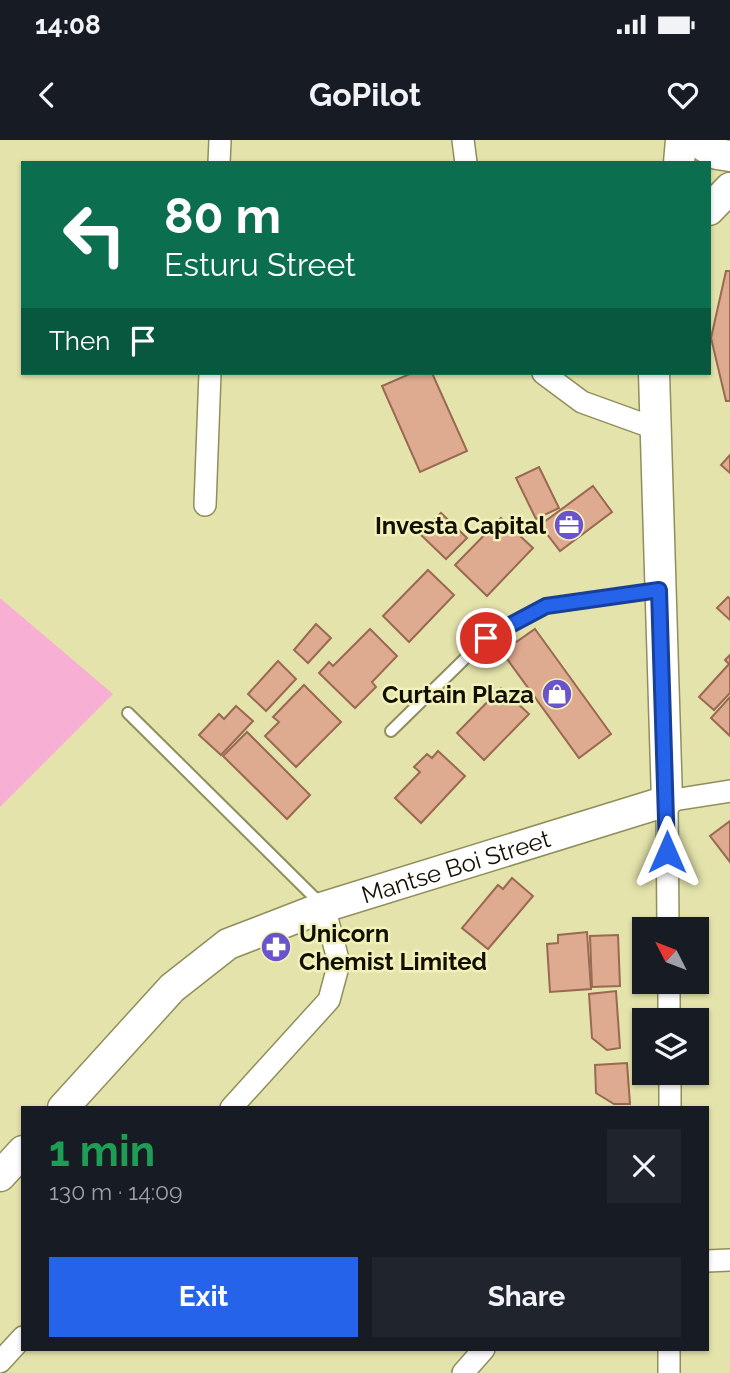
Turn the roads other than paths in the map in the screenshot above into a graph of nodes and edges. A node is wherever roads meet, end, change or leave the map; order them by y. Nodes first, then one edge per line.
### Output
1 (220, 140) edge
2 (463, 140) edge
3 (681, 140) edge
4 (694, 140) edge
5 (730, 156) edge
6 (219, 161) edge
7 (466, 161) edge
8 (679, 161) edge
9 (730, 188) edge
10 (711, 207) edge
11 (210, 375) edge
12 (546, 375) edge
13 (654, 375) edge
14 (654, 428) junction
15 (205, 505) dead end
16 (659, 590) junction
17 (128, 713) dead end
18 (391, 731) dead end
19 (730, 791) edge
20 (667, 801) junction
21 (324, 907) junction
22 (668, 917) edge
23 (670, 1085) edge
24 (65, 1106) edge
25 (233, 1106) edge
26 (670, 1106) edge
27 (21, 1153) edge
28 (0, 1176) edge
29 (730, 1260) edge
30 (709, 1261) edge
31 (21, 1339) edge
32 (482, 1351) edge
33 (669, 1351) edge
34 (0, 1362) edge
35 (463, 1373) edge
36 (669, 1373) edge

1 - 6 street
2 - 7 street
3 - 8 street
4 - 5 street
9 - 10 street
11 - 15 street
12 - 14 street
13 - 14 street
14 - 16 street
16 - 18 lane
16 - 20 street
17 - 21 lane
19 - 20 street
20 - 21 street, Mantse Boi Street
20 - 22 street
21 - 24 street, Mantse Boi Street
21 - 25 street
23 - 26 street
27 - 28 street
29 - 30 street
31 - 34 street
32 - 35 street
33 - 36 street

